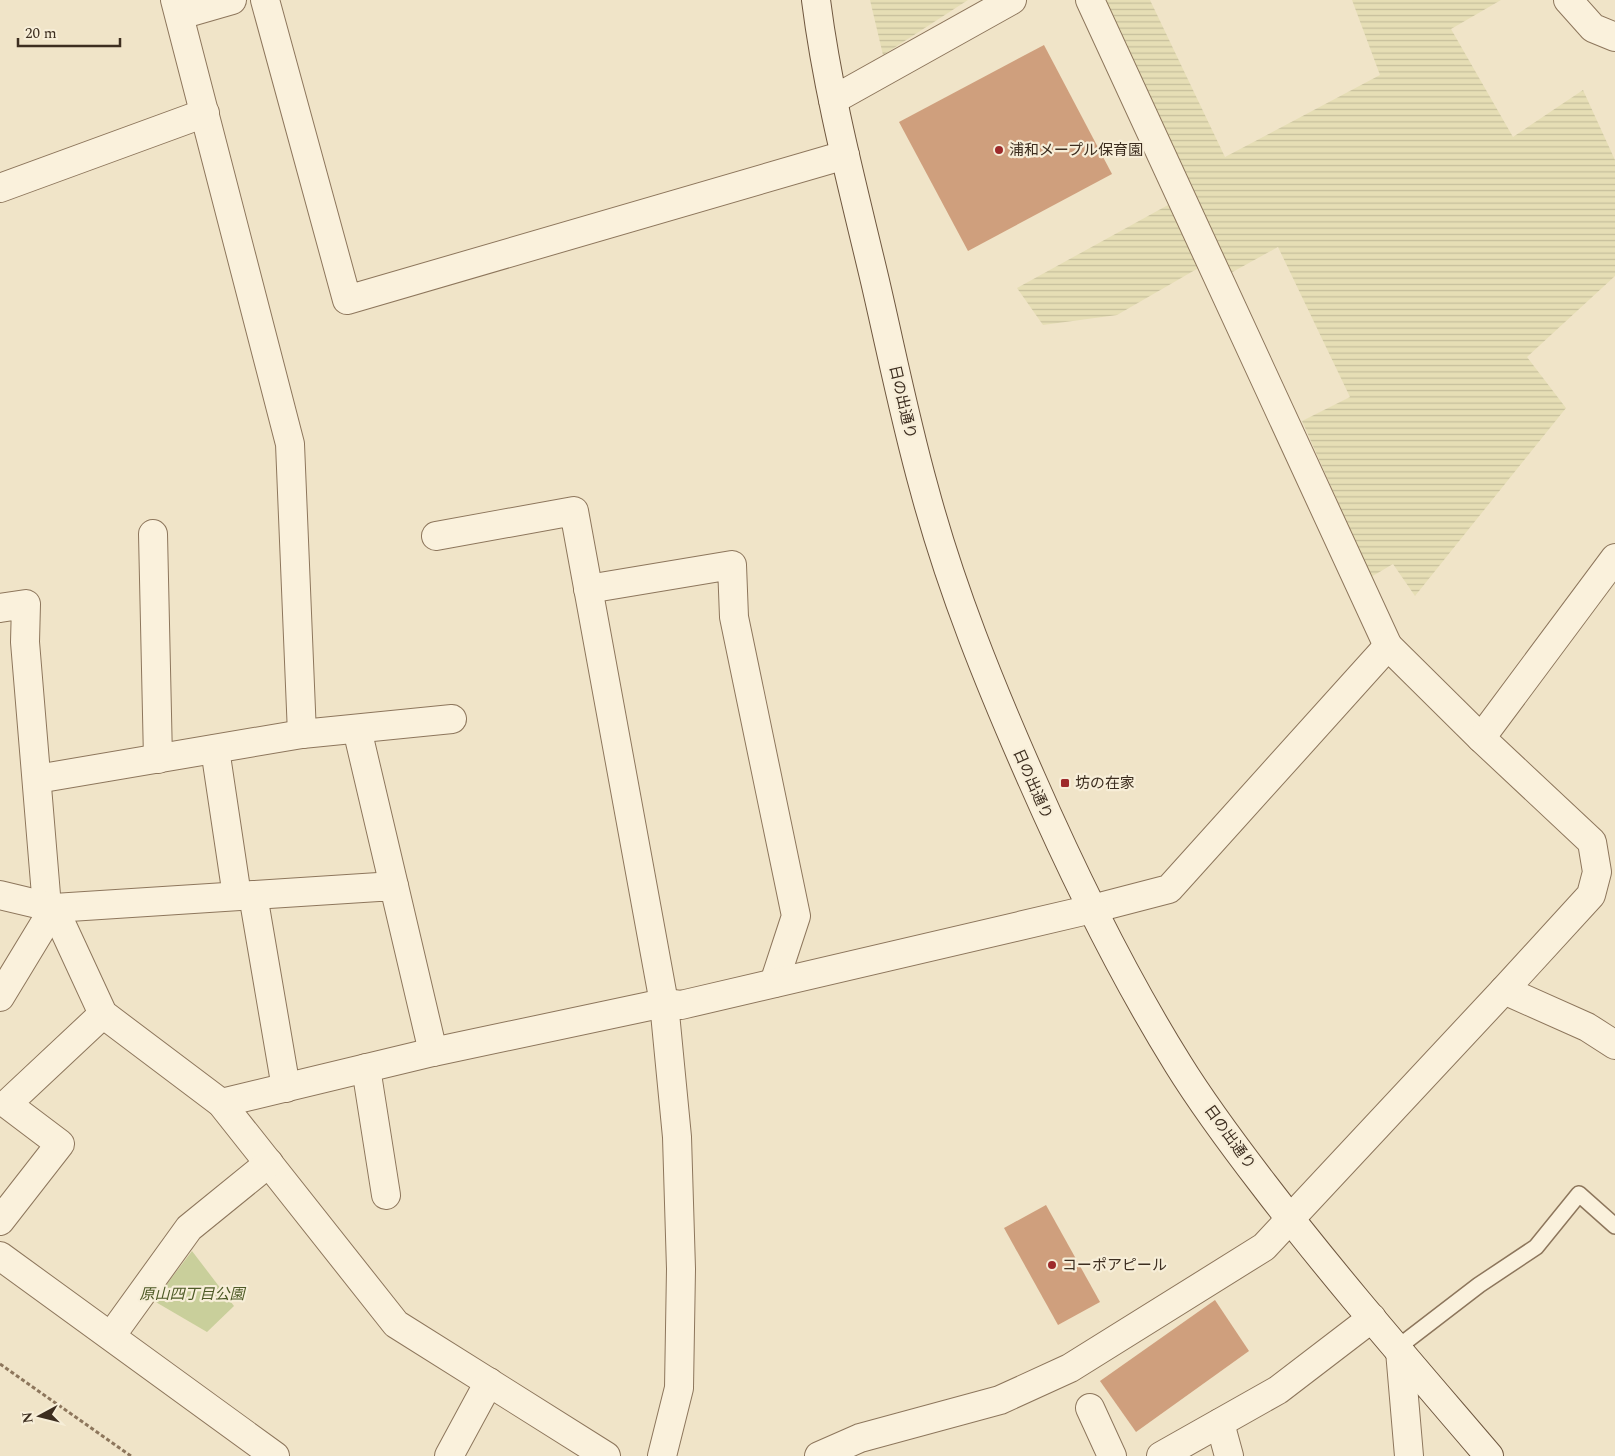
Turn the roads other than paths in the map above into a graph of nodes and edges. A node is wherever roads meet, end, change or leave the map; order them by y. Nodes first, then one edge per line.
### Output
1 (232, 0) edge
2 (265, 0) edge
3 (816, 0) edge
4 (1012, 0) edge
5 (1090, 0) edge
6 (1568, 0) edge
7 (177, 8) edge
8 (1615, 37) edge
9 (833, 100) junction
10 (205, 113) junction
11 (845, 155) junction
12 (0, 188) edge
13 (153, 534) dead end
14 (436, 536) dead end
15 (1615, 558) edge
16 (588, 589) junction
17 (0, 608) edge
18 (1388, 646) junction
19 (452, 719) dead end
20 (357, 729) junction
21 (302, 734) junction
22 (1481, 738) junction
23 (215, 749) junction
24 (158, 759) junction
25 (37, 779) junction
26 (394, 886) junction
27 (0, 895) edge
28 (245, 896) junction
29 (51, 908) junction
30 (1092, 909) junction
31 (774, 983) junction
32 (1504, 990) junction
33 (0, 997) edge
34 (664, 1003) junction
35 (104, 1014) junction
36 (1615, 1044) edge
37 (433, 1052) junction
38 (366, 1068) junction
39 (286, 1088) junction
40 (221, 1103) junction
41 (269, 1163) junction
42 (386, 1195) dead end
43 (1291, 1220) junction
44 (0, 1221) edge
45 (1615, 1226) edge
46 (0, 1256) edge
47 (1372, 1318) junction
48 (111, 1336) junction
49 (1398, 1350) junction
50 (489, 1382) junction
51 (1090, 1408) dead end
52 (1220, 1423) junction
53 (275, 1456) edge
54 (448, 1456) edge
55 (606, 1456) edge
56 (662, 1456) edge
57 (819, 1456) edge
58 (1112, 1456) edge
59 (1161, 1456) edge
60 (1229, 1456) edge
61 (1409, 1456) edge
62 (1489, 1456) edge

1 - 7 street
2 - 11 street
3 - 9 street, 日の出通り
4 - 9 street
5 - 18 street
6 - 8 street
7 - 10 street
9 - 11 street, 日の出通り
10 - 12 street
10 - 21 street
11 - 30 street, 日の出通り
13 - 24 street
14 - 16 street
15 - 22 street
16 - 31 street
16 - 34 street
17 - 25 street
18 - 22 street
18 - 30 street
19 - 20 street
20 - 21 street
20 - 26 street
21 - 23 street
22 - 32 street
23 - 24 street
23 - 28 street
24 - 25 street
25 - 29 street
26 - 28 street
26 - 37 street
27 - 29 street
28 - 29 street
28 - 39 street
29 - 33 street
29 - 35 street
30 - 31 street
30 - 43 street, 日の出通り
31 - 34 street
32 - 36 street
32 - 43 street
34 - 37 street
34 - 56 street
35 - 40 street
35 - 44 street
37 - 38 street
38 - 39 street
38 - 42 street
39 - 40 street
40 - 41 street
41 - 48 street
41 - 50 street
43 - 47 street, 日の出通り
43 - 57 street
45 - 49 lane
46 - 48 street
47 - 49 street, 日の出通り
47 - 52 street
48 - 53 street
49 - 61 street
49 - 62 street, 日の出通り
50 - 54 street
50 - 55 street
51 - 58 street
52 - 59 street
52 - 60 street

